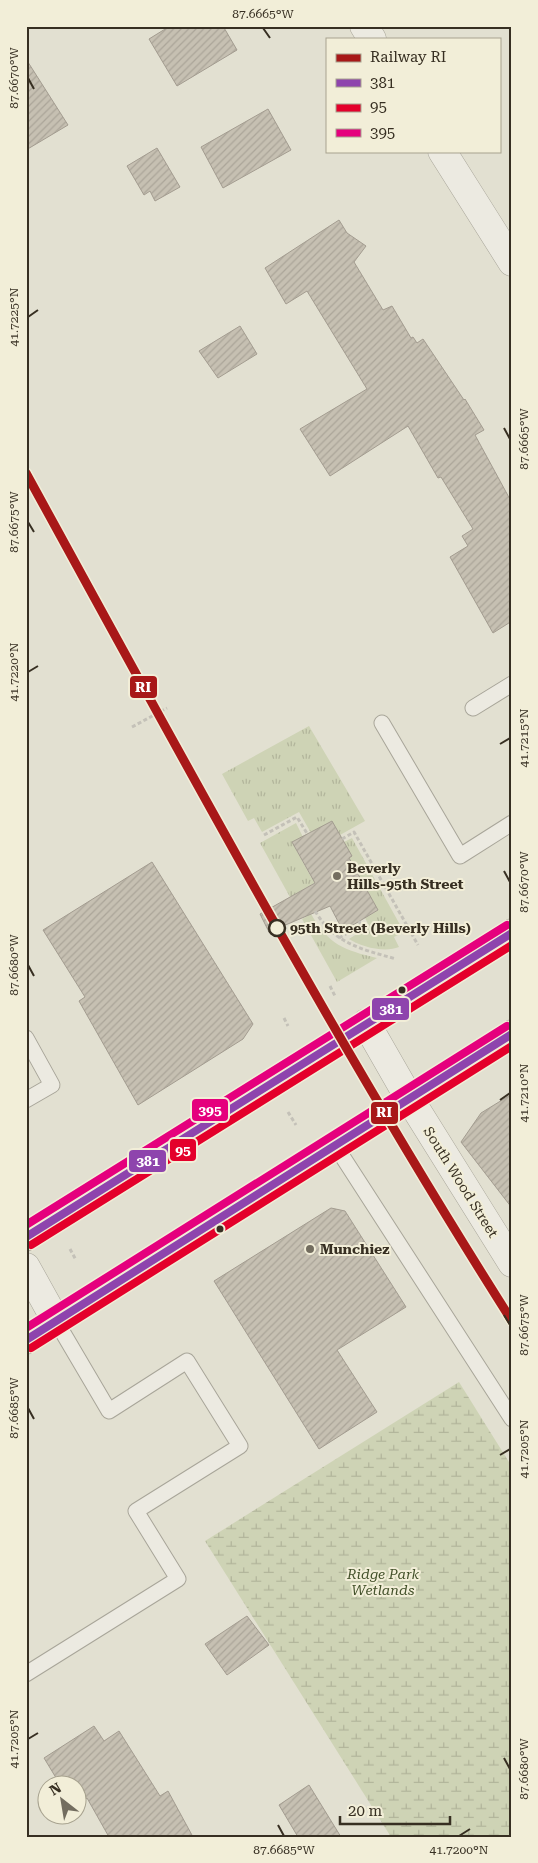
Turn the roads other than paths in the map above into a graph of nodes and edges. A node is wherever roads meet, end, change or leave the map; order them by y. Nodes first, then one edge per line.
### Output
1 (364, 26) edge
2 (371, 38) edge
3 (443, 152) edge
4 (512, 262) edge
5 (512, 684) edge
6 (473, 708) dead end
7 (382, 723) dead end
8 (512, 823) edge
9 (512, 933) edge
10 (366, 1023) junction
11 (512, 1034) edge
12 (26, 1038) edge
13 (409, 1098) junction
14 (26, 1100) edge
15 (335, 1144) junction
16 (26, 1238) edge
17 (512, 1263) edge
18 (26, 1267) edge
19 (56, 1321) junction
20 (26, 1340) edge
21 (512, 1420) edge
22 (26, 1674) edge

1 - 2 street
3 - 4 street
5 - 6 lane
7 - 8 lane
9 - 10 main road
10 - 13 street, South Wood Street
10 - 16 main road
11 - 13 main road
12 - 14 lane
13 - 15 main road
13 - 17 street, South Wood Street
15 - 19 main road
15 - 21 lane
18 - 19 street
19 - 20 main road
19 - 22 lane

